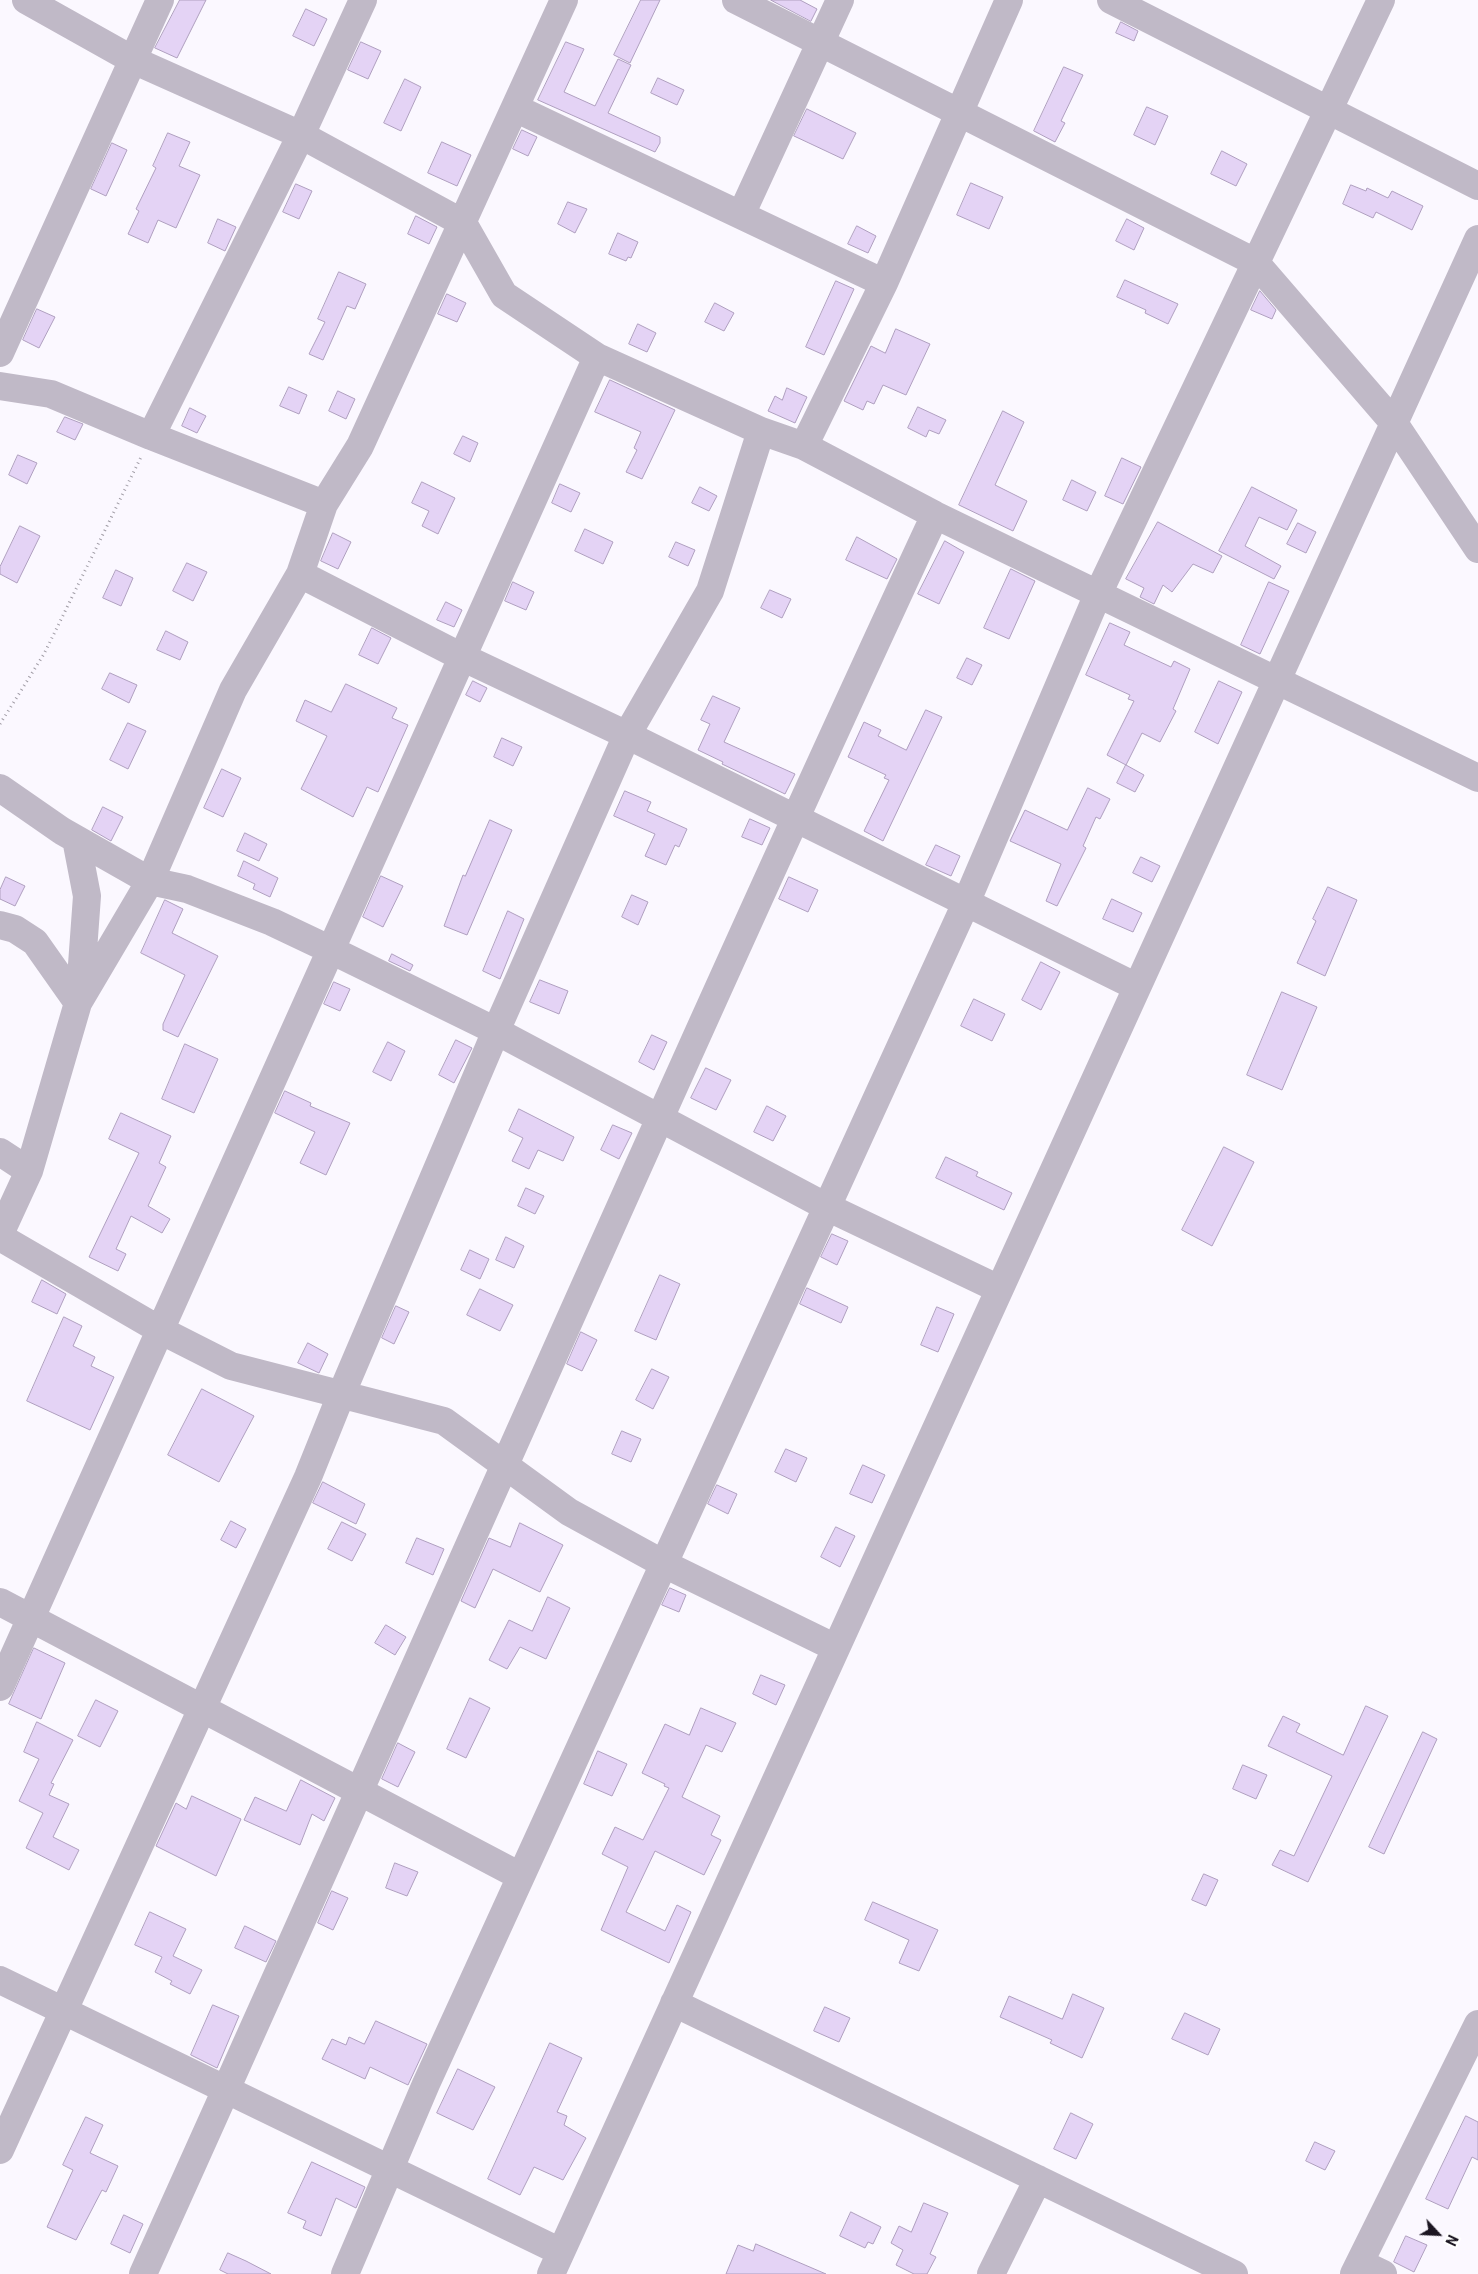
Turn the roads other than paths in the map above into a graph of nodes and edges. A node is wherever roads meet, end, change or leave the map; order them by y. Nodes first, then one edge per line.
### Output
1 (26, 0) edge
2 (160, 0) edge
3 (363, 0) edge
4 (564, 0) edge
5 (736, 0) edge
6 (840, 0) edge
7 (1009, 0) edge
8 (1111, 0) edge
9 (1380, 0) edge
10 (820, 43) junction
11 (133, 60) junction
12 (515, 108) junction
13 (1329, 111) junction
14 (959, 112) junction
15 (301, 135) junction
16 (1478, 186) edge
17 (741, 215) junction
18 (463, 223) junction
19 (1478, 239) edge
20 (1255, 262) junction
21 (884, 283) junction
22 (0, 353) edge
23 (597, 357) junction
24 (0, 386) edge
25 (1394, 423) junction
26 (761, 431) junction
27 (151, 436) junction
28 (804, 446) junction
29 (324, 504) junction
30 (935, 515) junction
31 (1478, 549) edge
32 (300, 574) junction
33 (1098, 594) junction
34 (462, 657) junction
35 (1278, 682) junction
36 (627, 735) junction
37 (1478, 778) edge
38 (0, 788) edge
39 (794, 819) junction
40 (76, 838) junction
41 (150, 881) junction
42 (966, 903) junction
43 (0, 925) edge
44 (331, 950) junction
45 (1137, 987) junction
46 (78, 1003) junction
47 (496, 1031) junction
48 (660, 1119) junction
49 (0, 1152) edge
50 (29, 1171) junction
51 (827, 1207) junction
52 (0, 1235) edge
53 (999, 1289) junction
54 (160, 1330) junction
55 (341, 1395) junction
56 (505, 1466) junction
57 (664, 1564) junction
58 (0, 1602) edge
59 (31, 1618) junction
60 (836, 1648) junction
61 (0, 1687) edge
62 (203, 1708) junction
63 (360, 1792) junction
64 (520, 1876) junction
65 (0, 1980) edge
66 (674, 2003) junction
67 (64, 2010) junction
68 (1478, 2024) edge
69 (226, 2089) junction
70 (0, 2150) edge
71 (390, 2169) junction
72 (1038, 2179) junction
73 (556, 2263) edge
74 (1366, 2270) edge
75 (143, 2274) edge
76 (345, 2274) edge
77 (991, 2274) edge
78 (1234, 2274) edge

1 - 11 street
2 - 11 street
3 - 15 street
4 - 12 street
5 - 10 street
6 - 10 street
7 - 14 street
8 - 13 street
9 - 13 street
10 - 14 street
10 - 17 street
11 - 15 street
11 - 22 street
12 - 17 street
12 - 18 street
13 - 16 street
13 - 20 street
14 - 20 street
14 - 21 street
15 - 18 street
15 - 27 street
17 - 21 street
18 - 23 street
18 - 29 street
19 - 25 street
20 - 25 street
20 - 33 street
21 - 28 street
23 - 26 street
23 - 34 street
24 - 27 street
25 - 31 street
25 - 35 street
26 - 28 street
26 - 36 street
27 - 29 street
28 - 30 street
29 - 32 street
30 - 33 street
30 - 39 street
32 - 34 street
32 - 41 street
33 - 35 street
33 - 42 street
34 - 36 street
34 - 44 street
35 - 37 street
35 - 45 street
36 - 39 street
36 - 47 street
38 - 40 street
39 - 42 street
39 - 48 street
40 - 41 street
40 - 46 street
41 - 44 street
41 - 46 street
42 - 45 street
42 - 51 street
43 - 46 street
44 - 47 street
44 - 54 street
45 - 53 street
46 - 50 street
47 - 48 street
47 - 55 street
48 - 51 street
48 - 56 street
49 - 50 street
50 - 52 street
51 - 53 street
51 - 57 street
52 - 54 street
53 - 60 street
54 - 55 street
54 - 59 street
55 - 56 street
55 - 62 street
56 - 57 street
56 - 63 street
57 - 60 street
57 - 64 street
58 - 59 street
59 - 61 street
59 - 62 street
60 - 66 street
62 - 63 street
62 - 67 street
63 - 64 street
63 - 69 street
64 - 71 street
65 - 67 street
66 - 72 street
66 - 73 street
67 - 69 street
67 - 70 street
68 - 74 street
69 - 71 street
69 - 75 street
71 - 73 street
71 - 76 street
72 - 77 street
72 - 78 street

